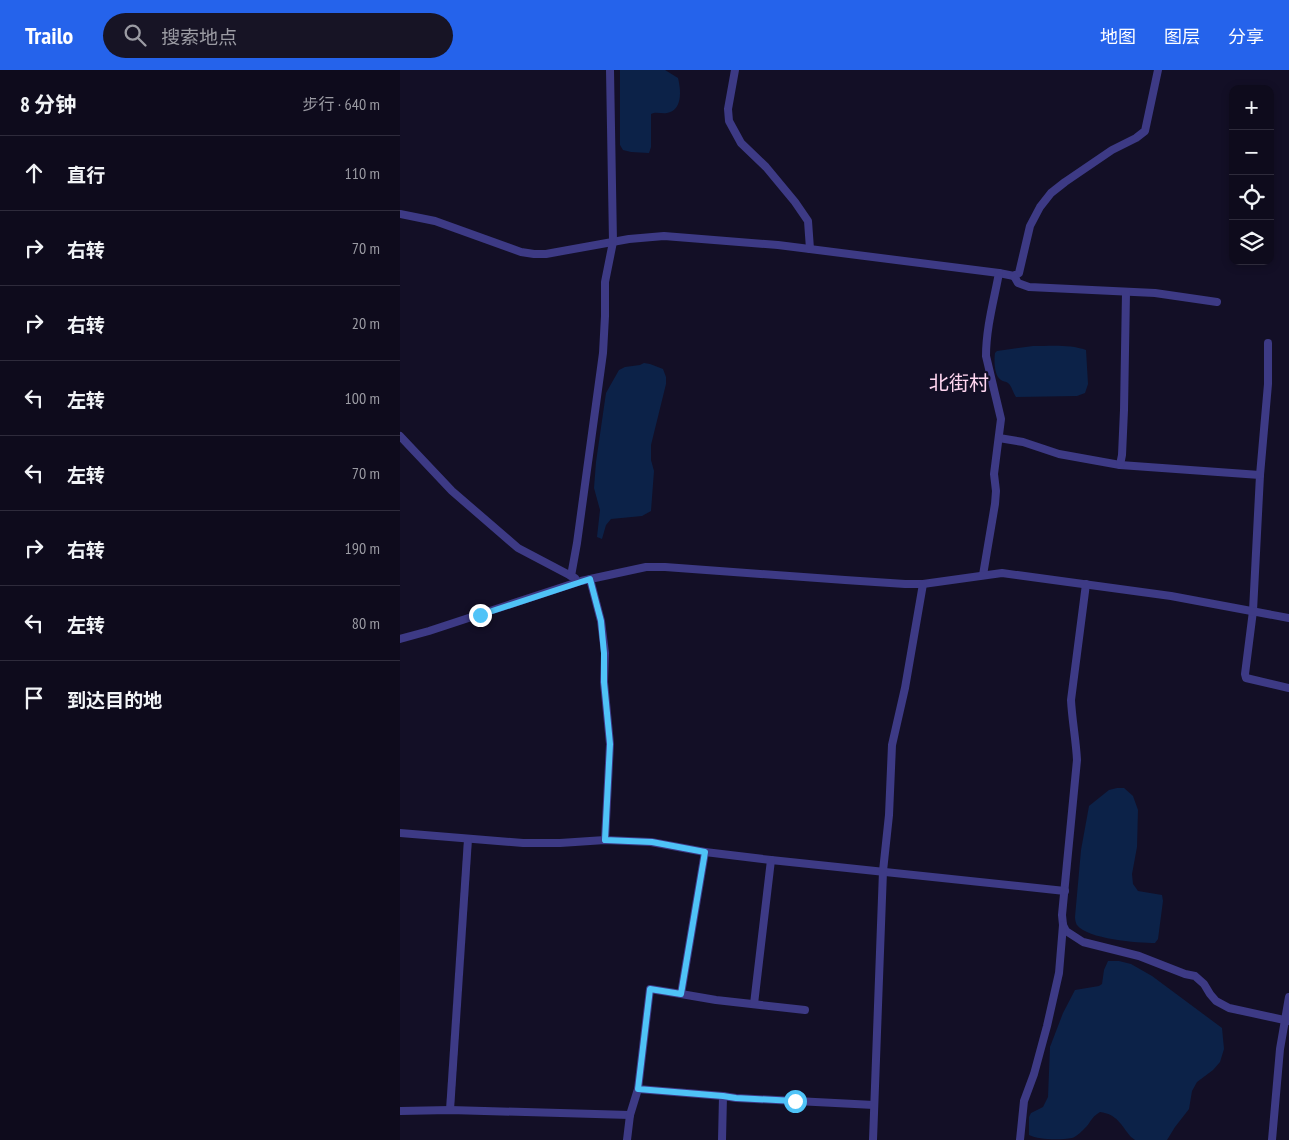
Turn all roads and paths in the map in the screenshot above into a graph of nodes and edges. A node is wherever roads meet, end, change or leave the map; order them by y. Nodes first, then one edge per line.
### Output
1 (610, 70) edge
2 (735, 70) edge
3 (1158, 70) edge
4 (400, 214) edge
5 (613, 242) junction
6 (810, 249) junction
7 (999, 273) junction
8 (1014, 276) junction
9 (1126, 292) junction
10 (1218, 302) dead end
11 (1268, 343) dead end
12 (400, 436) edge
13 (999, 438) junction
14 (1120, 465) junction
15 (1260, 475) junction
16 (983, 575) junction
17 (571, 576) junction
18 (590, 579) junction
19 (581, 581) junction
20 (923, 584) junction
21 (1086, 584) junction
22 (1253, 611) junction
23 (1289, 618) edge
24 (400, 639) edge
25 (1289, 688) edge
26 (400, 833) edge
27 (468, 839) junction
28 (605, 840) junction
29 (705, 852) junction
30 (771, 860) junction
31 (884, 871) junction
32 (1065, 891) junction
33 (1063, 925) junction
34 (681, 994) junction
35 (1289, 997) edge
36 (754, 1004) junction
37 (805, 1010) dead end
38 (1287, 1021) edge
39 (638, 1089) junction
40 (723, 1096) junction
41 (874, 1105) junction
42 (450, 1110) junction
43 (400, 1111) edge
44 (630, 1115) junction
45 (627, 1140) edge
46 (722, 1140) edge
47 (873, 1140) edge
48 (1020, 1140) edge
49 (1272, 1140) edge

1 - 5 street
2 - 6 street
3 - 8 street
4 - 5 street
5 - 6 street
5 - 17 street
6 - 7 street
7 - 8 street
7 - 13 street
8 - 9 street
9 - 10 street
9 - 14 street
11 - 15 street
12 - 17 street
13 - 14 street
13 - 16 street
14 - 15 street
15 - 22 street
16 - 20 street
16 - 21 street
17 - 19 street
18 - 19 street
18 - 20 street
18 - 28 street
19 - 24 street
20 - 31 street
21 - 22 street
21 - 32 street
22 - 23 street
22 - 25 street
26 - 27 street
27 - 28 street
27 - 42 street
28 - 29 street
29 - 30 street
29 - 34 street
30 - 31 street
30 - 36 street
31 - 32 street
31 - 41 street
32 - 33 street
33 - 38 street
33 - 48 street
34 - 36 street
34 - 39 street
35 - 38 street
36 - 37 street
38 - 49 street
39 - 40 street
39 - 44 street
40 - 41 street
40 - 46 street
41 - 47 street
42 - 43 street
42 - 44 street
44 - 45 street

